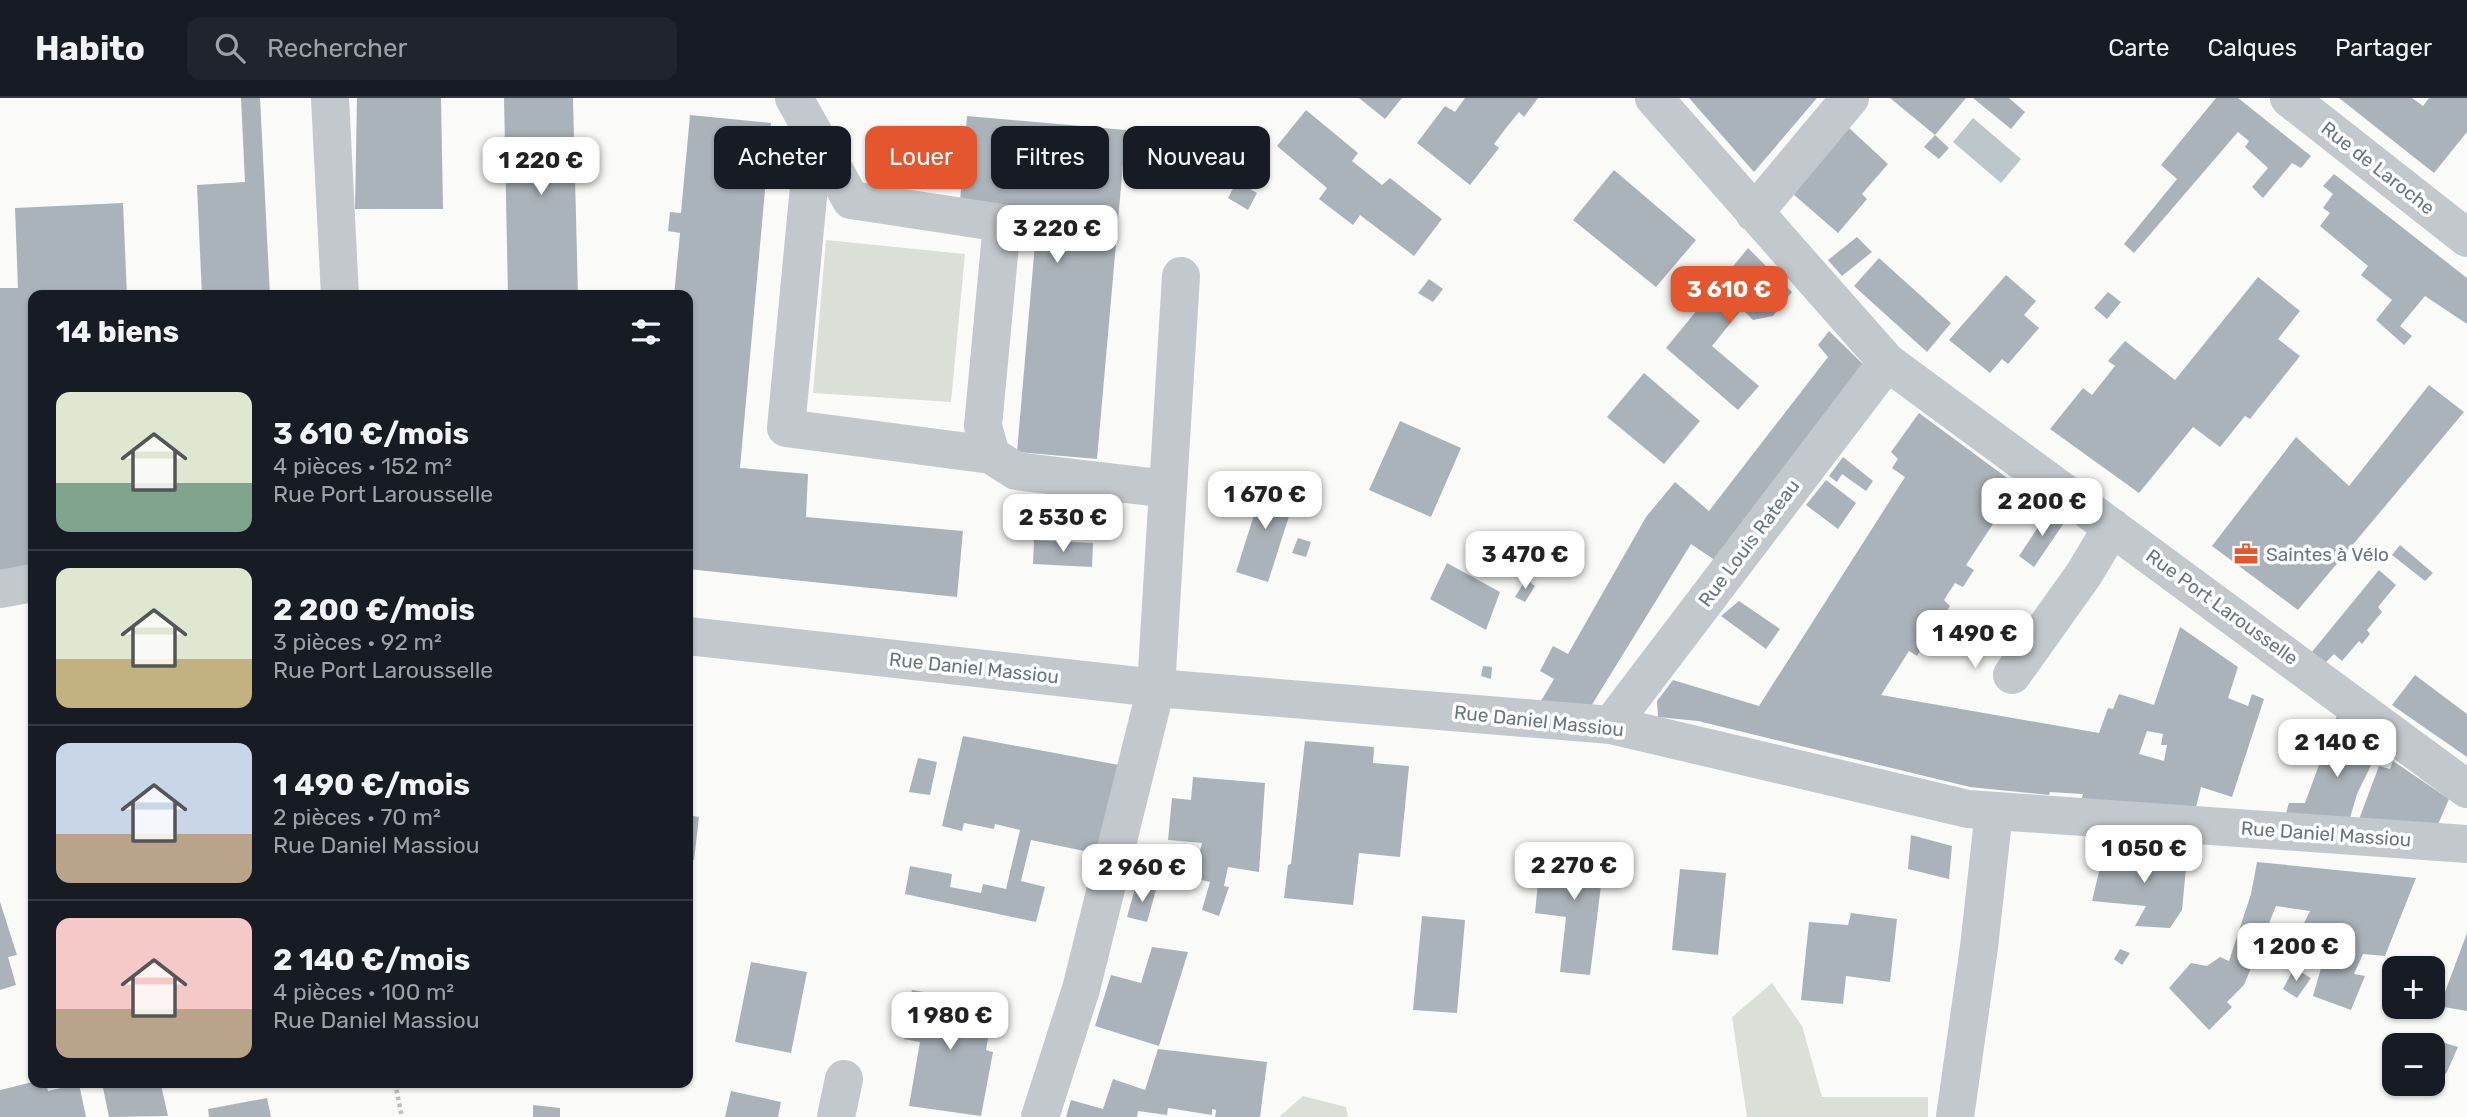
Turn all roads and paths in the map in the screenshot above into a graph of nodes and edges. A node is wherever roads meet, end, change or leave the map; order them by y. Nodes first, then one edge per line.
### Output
1 (330, 98) edge
2 (794, 98) edge
3 (1654, 98) edge
4 (1850, 98) edge
5 (2289, 98) edge
6 (810, 126) edge
7 (809, 189) edge
8 (845, 189) edge
9 (1754, 213) junction
10 (2467, 239) edge
11 (1181, 276) dead end
12 (340, 290) edge
13 (1888, 362) junction
14 (991, 455) junction
15 (1168, 489) junction
16 (2112, 527) junction
17 (28, 584) edge
18 (0, 589) edge
19 (693, 637) edge
20 (2012, 675) dead end
21 (1156, 688) junction
22 (1611, 725) junction
23 (2467, 789) edge
24 (1994, 811) junction
25 (2467, 844) edge
26 (844, 1079) dead end
27 (396, 1088) edge
28 (402, 1117) edge
29 (836, 1117) edge
30 (1040, 1117) edge
31 (1955, 1117) edge

1 - 12 street
2 - 6 street
3 - 9 street, Rue Port Larousselle
4 - 9 street
5 - 10 street, Rue de Laroche
7 - 14 street
8 - 14 street
9 - 13 street, Rue Port Larousselle
11 - 15 street
13 - 16 street, Rue Port Larousselle
13 - 22 street, Rue Louis Rateau
14 - 15 street
15 - 21 street
16 - 20 street
16 - 23 street, Rue Port Larousselle
17 - 18 street
19 - 21 street, Rue Daniel Massiou
21 - 22 street, Rue Daniel Massiou
21 - 30 street
22 - 24 street, Rue Daniel Massiou
24 - 25 street, Rue Daniel Massiou
24 - 31 street
26 - 29 street
27 - 28 path

